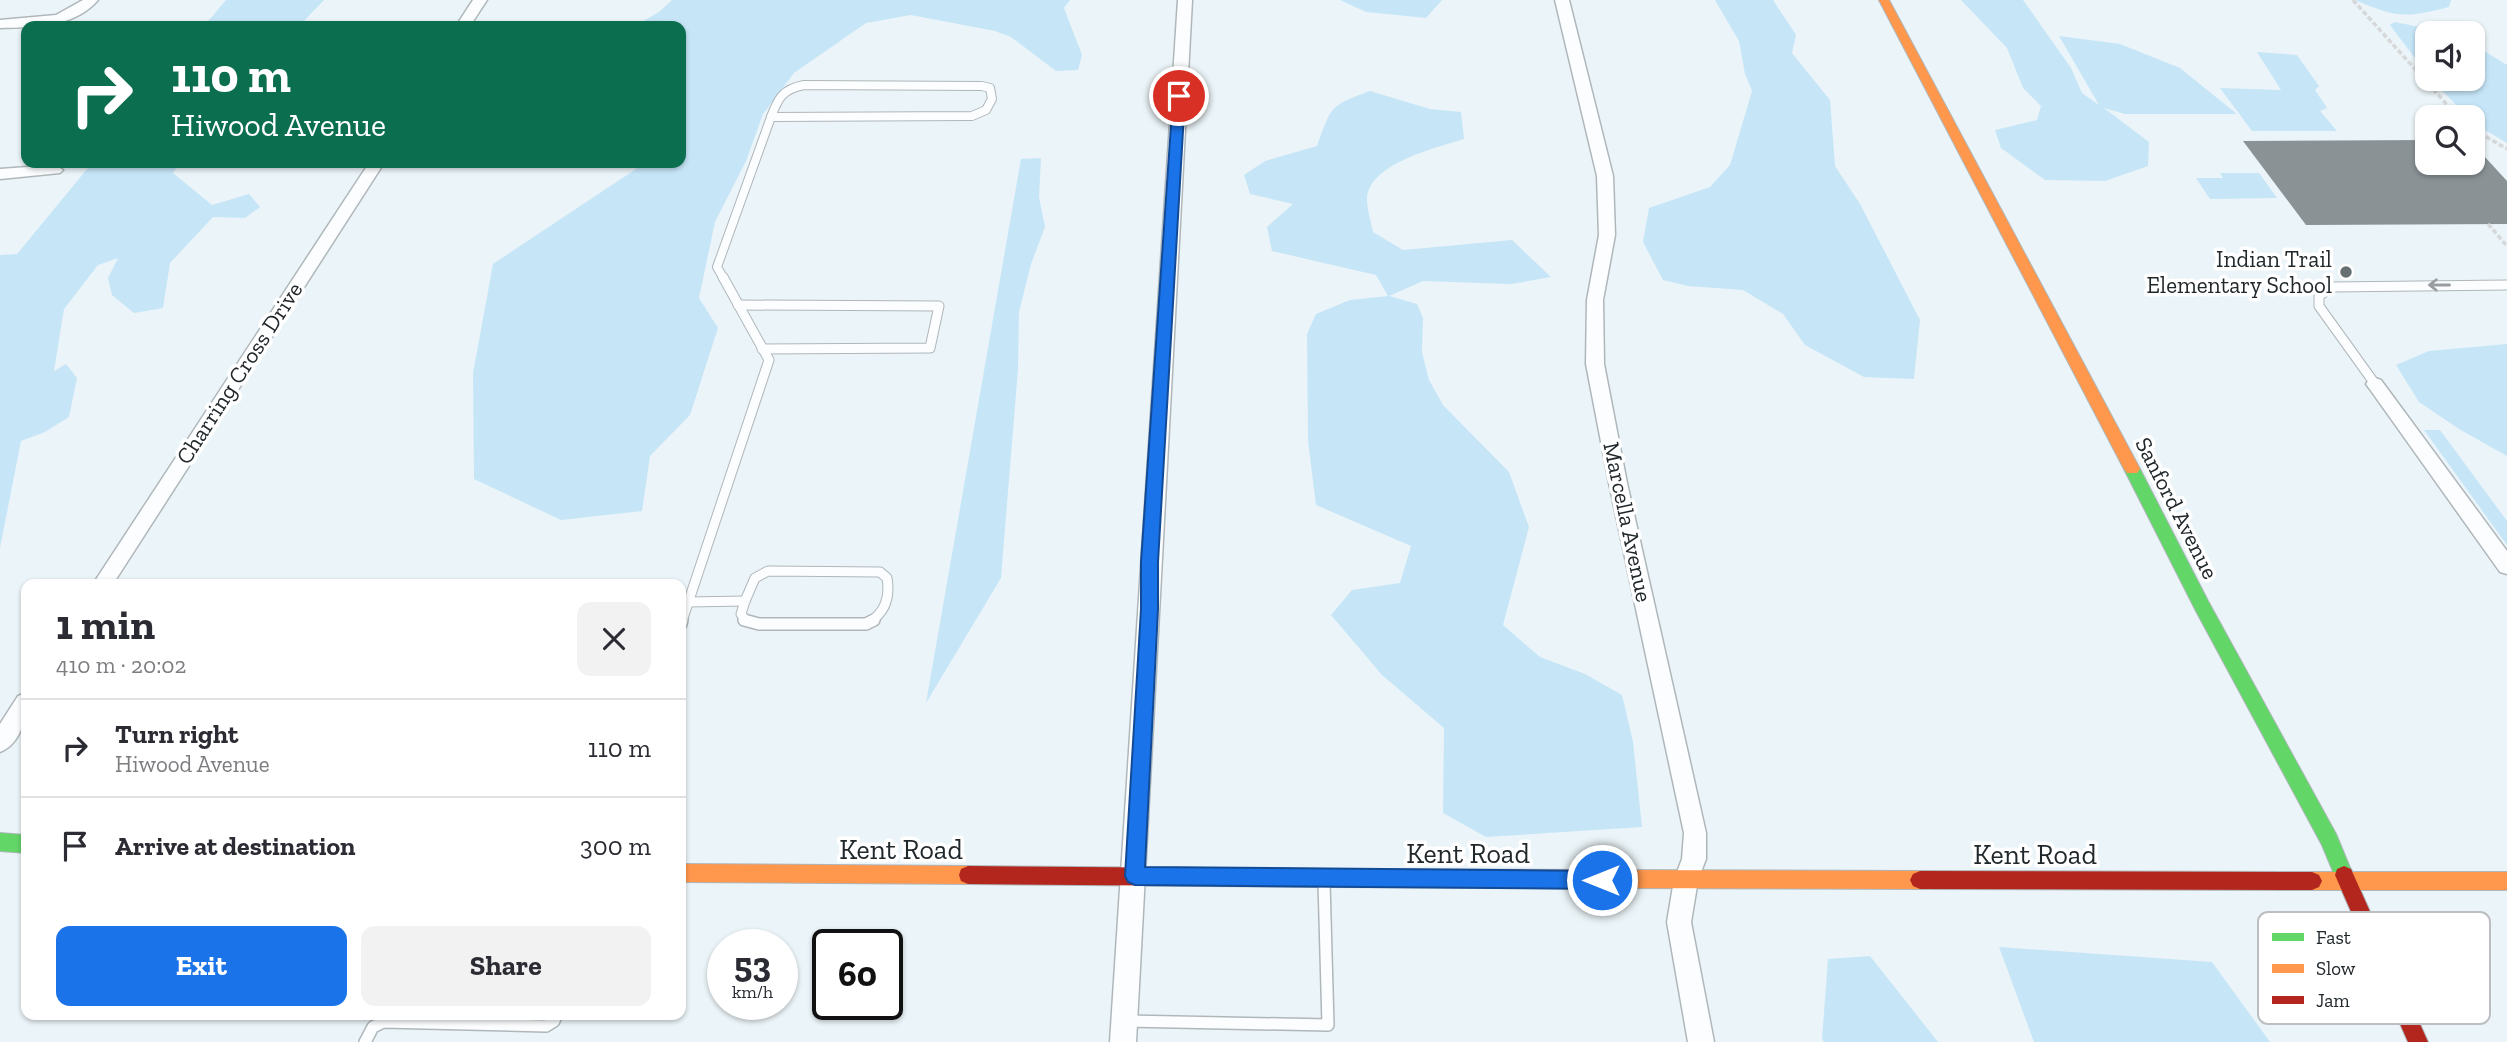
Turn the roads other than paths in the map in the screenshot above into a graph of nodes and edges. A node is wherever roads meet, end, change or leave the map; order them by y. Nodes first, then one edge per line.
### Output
1 (91, 0) edge
2 (480, 0) edge
3 (1185, 0) edge
4 (1562, 0) edge
5 (1884, 0) edge
6 (51, 21) edge
7 (466, 21) edge
8 (21, 23) edge
9 (0, 24) edge
10 (771, 117) junction
11 (373, 168) edge
12 (55, 170) dead end
13 (0, 174) edge
14 (2507, 285) edge
15 (738, 305) junction
16 (762, 349) junction
17 (2375, 384) joint
18 (2507, 566) edge
19 (106, 579) edge
20 (745, 601) junction
21 (688, 602) junction
22 (686, 608) edge
23 (21, 710) edge
24 (0, 742) edge
25 (0, 842) edge
26 (21, 844) edge
27 (686, 873) edge
28 (1135, 876) junction
29 (1324, 878) junction
30 (1686, 880) junction
31 (2345, 880) junction
32 (2507, 881) edge
33 (2359, 912) edge
34 (554, 1020) edge
35 (2410, 1024) edge
36 (1124, 1031) edge
37 (365, 1042) edge
38 (1700, 1042) edge
39 (2418, 1042) edge

1 - 6 street
2 - 7 street
3 - 28 street
4 - 30 street, Marcella Avenue
5 - 31 main road, Sanford Avenue
8 - 9 street
10 - 10 lane
10 - 15 lane
11 - 19 street, Charring Cross Drive
12 - 13 street
14 -> 17 lane
15 - 16 lane
15 - 16 lane
16 - 21 lane
17 - 18 street
20 - 20 lane
20 - 21 lane
21 - 22 lane
23 - 24 street
25 - 26 main road
27 - 28 main road, Kent Road
28 - 29 main road, Kent Road
28 - 36 street
29 - 30 main road, Kent Road
29 - 36 lane
30 - 31 main road, Kent Road
30 - 38 street, Marcella Avenue
31 - 32 main road, Kent Road
31 - 33 main road, Sanford Avenue
34 - 37 lane
35 - 39 main road, Sanford Avenue

